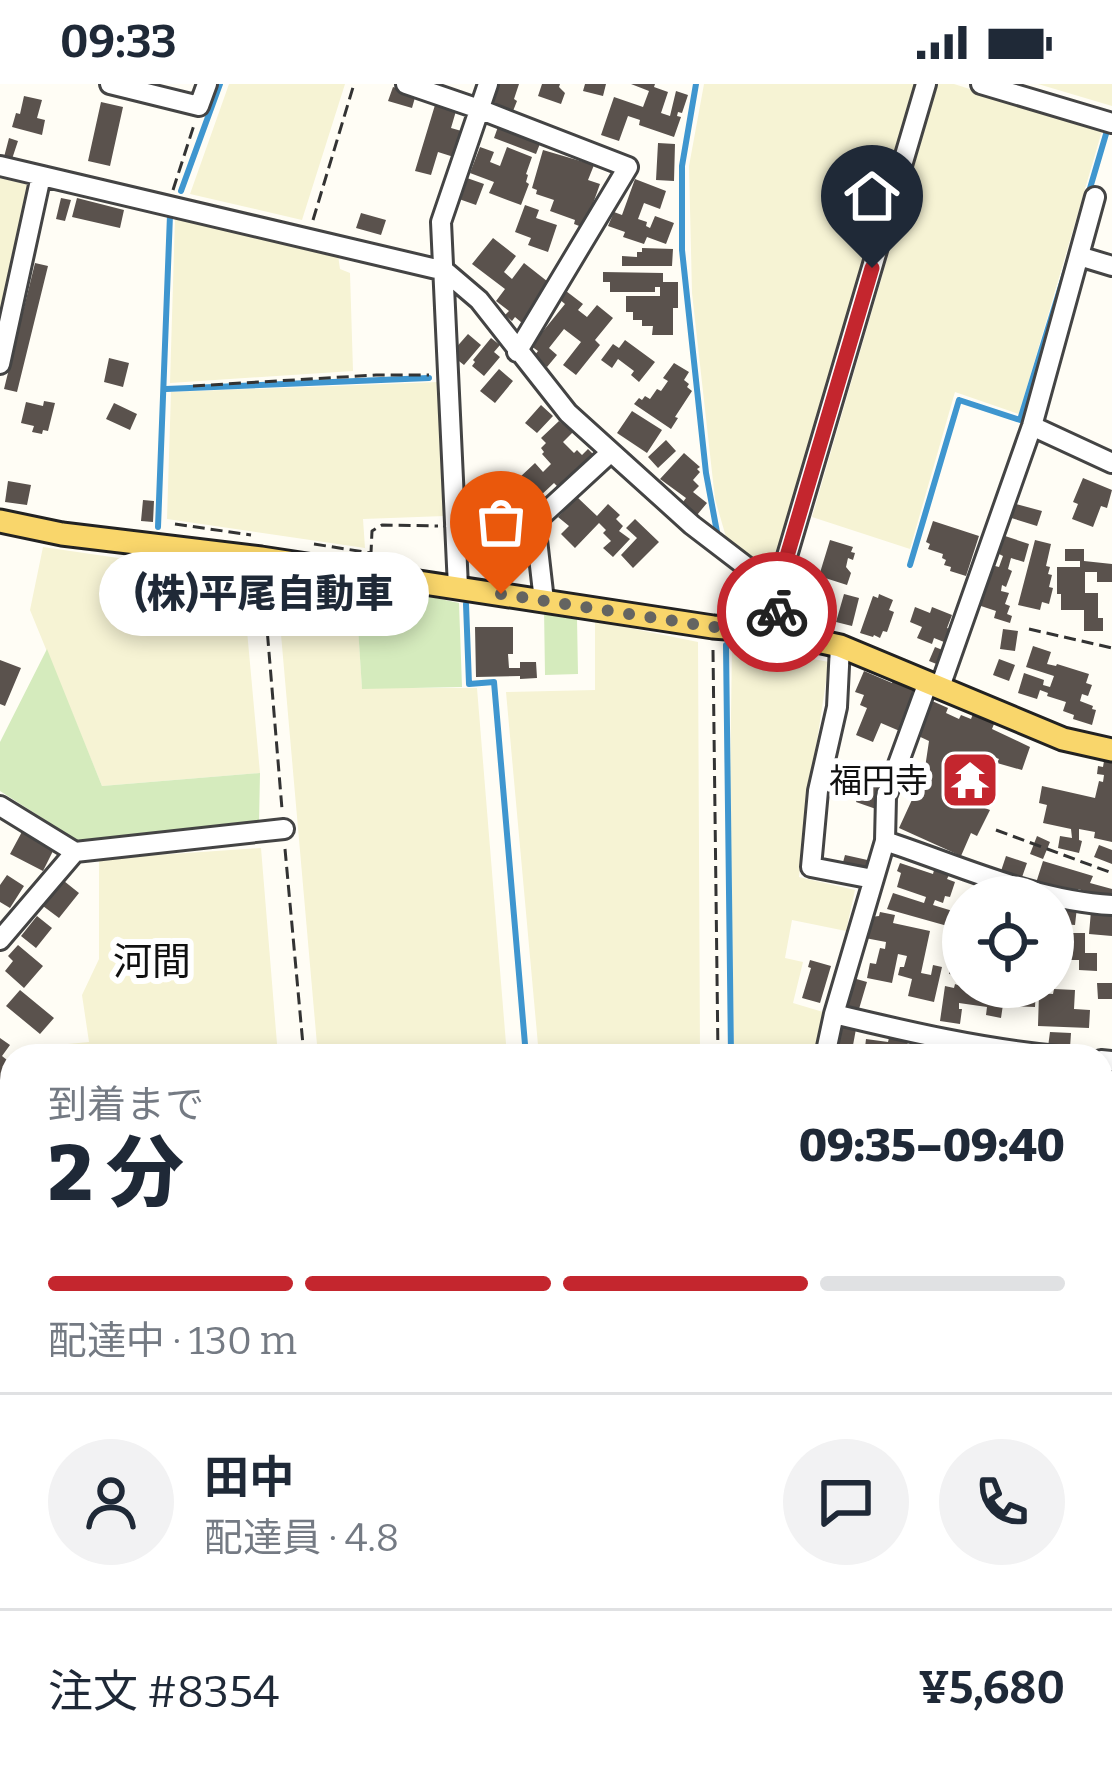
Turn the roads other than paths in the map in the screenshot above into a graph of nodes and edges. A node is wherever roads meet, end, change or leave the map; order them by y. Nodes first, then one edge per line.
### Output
1 (110, 84) edge
2 (207, 84) edge
3 (406, 84) edge
4 (488, 84) edge
5 (926, 84) edge
6 (981, 84) edge
7 (479, 109) junction
8 (1112, 123) edge
9 (0, 166) edge
10 (41, 176) junction
11 (1095, 197) dead end
12 (1079, 256) junction
13 (1112, 266) edge
14 (445, 271) junction
15 (517, 352) junction
16 (0, 364) edge
17 (1032, 426) junction
18 (610, 452) junction
19 (1112, 464) edge
20 (0, 521) edge
21 (535, 522) junction
22 (455, 526) junction
23 (458, 587) junction
24 (777, 590) junction
25 (544, 601) junction
26 (776, 632) junction
27 (840, 646) junction
28 (934, 685) junction
29 (1112, 750) edge
30 (0, 806) edge
31 (284, 830) road end
32 (885, 841) junction
33 (75, 852) junction
34 (873, 879) junction
35 (1112, 905) edge
36 (0, 940) edge
37 (834, 1014) junction
38 (828, 1044) edge
39 (925, 1044) edge

1 - 2 street
3 - 7 street
4 - 7 street
5 - 24 street
6 - 8 street
7 - 14 street
7 - 15 street
9 - 10 street
10 - 14 street
10 - 16 street
11 - 12 street
12 - 13 street
12 - 17 street
14 - 15 street
14 - 22 street
15 - 18 street
17 - 19 street
17 - 28 street
18 - 21 street
18 - 24 street
20 - 23 main road
21 - 22 street
21 - 25 street
22 - 23 street
23 - 25 main road
24 - 26 street
25 - 26 main road
26 - 27 main road
27 - 28 main road
27 - 34 street
28 - 29 main road
28 - 32 street
30 - 33 street
31 - 33 street
32 - 34 street
32 - 35 street
33 - 36 street
34 - 37 street
37 - 38 street
37 - 39 street

